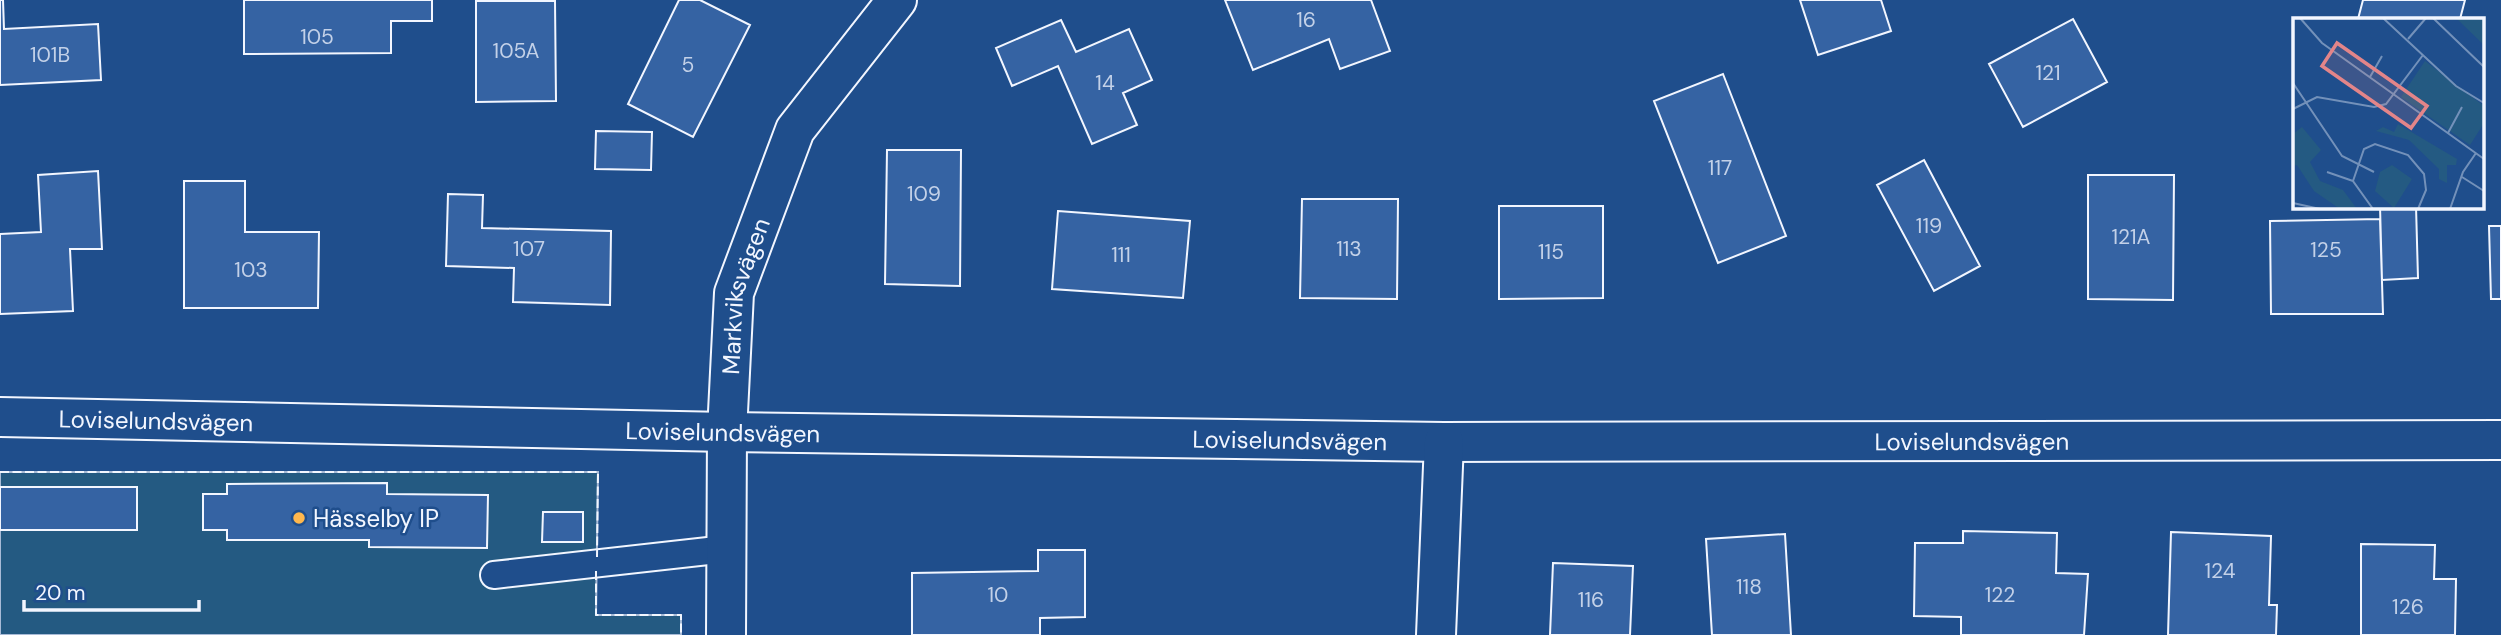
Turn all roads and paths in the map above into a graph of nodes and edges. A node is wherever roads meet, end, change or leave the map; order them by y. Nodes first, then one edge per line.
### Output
1 (897, 0) edge
2 (0, 417) edge
3 (727, 432) junction
4 (2501, 440) edge
5 (1444, 442) junction
6 (726, 549) junction
7 (494, 575) dead end
8 (726, 635) edge
9 (1436, 635) edge

1 - 3 street, Markviksvägen
2 - 3 street, Loviselundsvägen
3 - 5 street, Loviselundsvägen
3 - 6 street, Markviksvägen
4 - 5 street, Loviselundsvägen
5 - 9 street
6 - 7 lane
6 - 8 street, Markviksvägen

